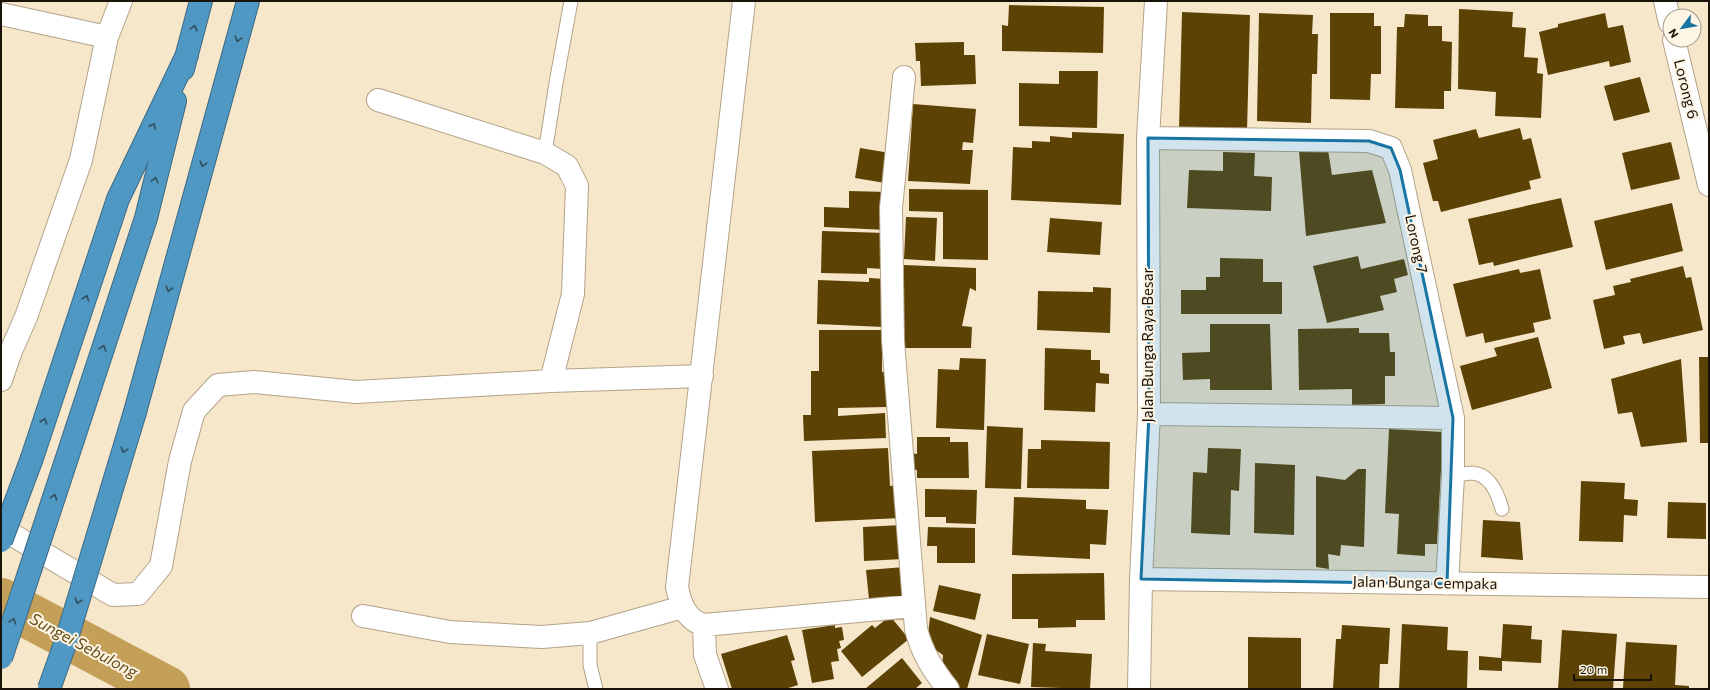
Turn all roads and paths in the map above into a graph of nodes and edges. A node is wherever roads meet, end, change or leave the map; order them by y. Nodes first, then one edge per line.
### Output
1 (121, 1) edge
2 (201, 1) edge
3 (248, 1) edge
4 (571, 1) edge
5 (744, 1) edge
6 (1156, 1) edge
7 (1, 14) edge
8 (107, 37) junction
9 (1676, 48) edge
10 (187, 55) junction
11 (904, 77) dead end
12 (378, 100) dead end
13 (1148, 138) junction
14 (545, 154) junction
15 (1709, 185) edge
16 (6, 350) edge
17 (702, 376) junction
18 (1, 380) edge
19 (551, 382) junction
20 (1149, 414) junction
21 (1453, 418) junction
22 (1453, 476) junction
23 (1502, 509) dead end
24 (1, 528) edge
25 (1, 541) edge
26 (1141, 579) junction
27 (1447, 584) junction
28 (1709, 587) edge
29 (914, 606) junction
30 (683, 607) junction
31 (363, 616) dead end
32 (704, 625) junction
33 (590, 633) junction
34 (1, 658) edge
35 (49, 689) edge
36 (596, 689) edge
37 (717, 689) edge
38 (948, 689) edge
39 (1139, 689) edge

1 - 8 street
10 -> 2 highway
3 -> 35 highway, bridge
4 - 14 lane
5 - 17 street
6 - 13 street, Jalan Bunga Raya Besar
7 - 8 street
8 - 16 street
9 - 15 street, Lorong 6
25 -> 10 highway, bridge
34 -> 10 highway, bridge
11 - 29 street
12 - 14 street
13 - 20 street, Jalan Bunga Raya Besar
13 - 21 street, Lorong 7
14 - 19 street
16 - 18 street
17 - 19 street
17 - 30 street
19 - 24 street
20 - 21 street
20 - 26 street, Jalan Bunga Raya Besar
21 - 22 street, Lorong 7
22 - 23 lane
22 - 27 street, Lorong 7
26 - 27 street, Jalan Bunga Cempaka
26 - 39 street, Jalan Bunga Raya Besar
27 - 28 street, Jalan Bunga Cempaka
29 - 32 street
29 - 38 street
30 - 32 street
30 - 33 street
31 - 33 street
32 - 37 street
33 - 36 lane

